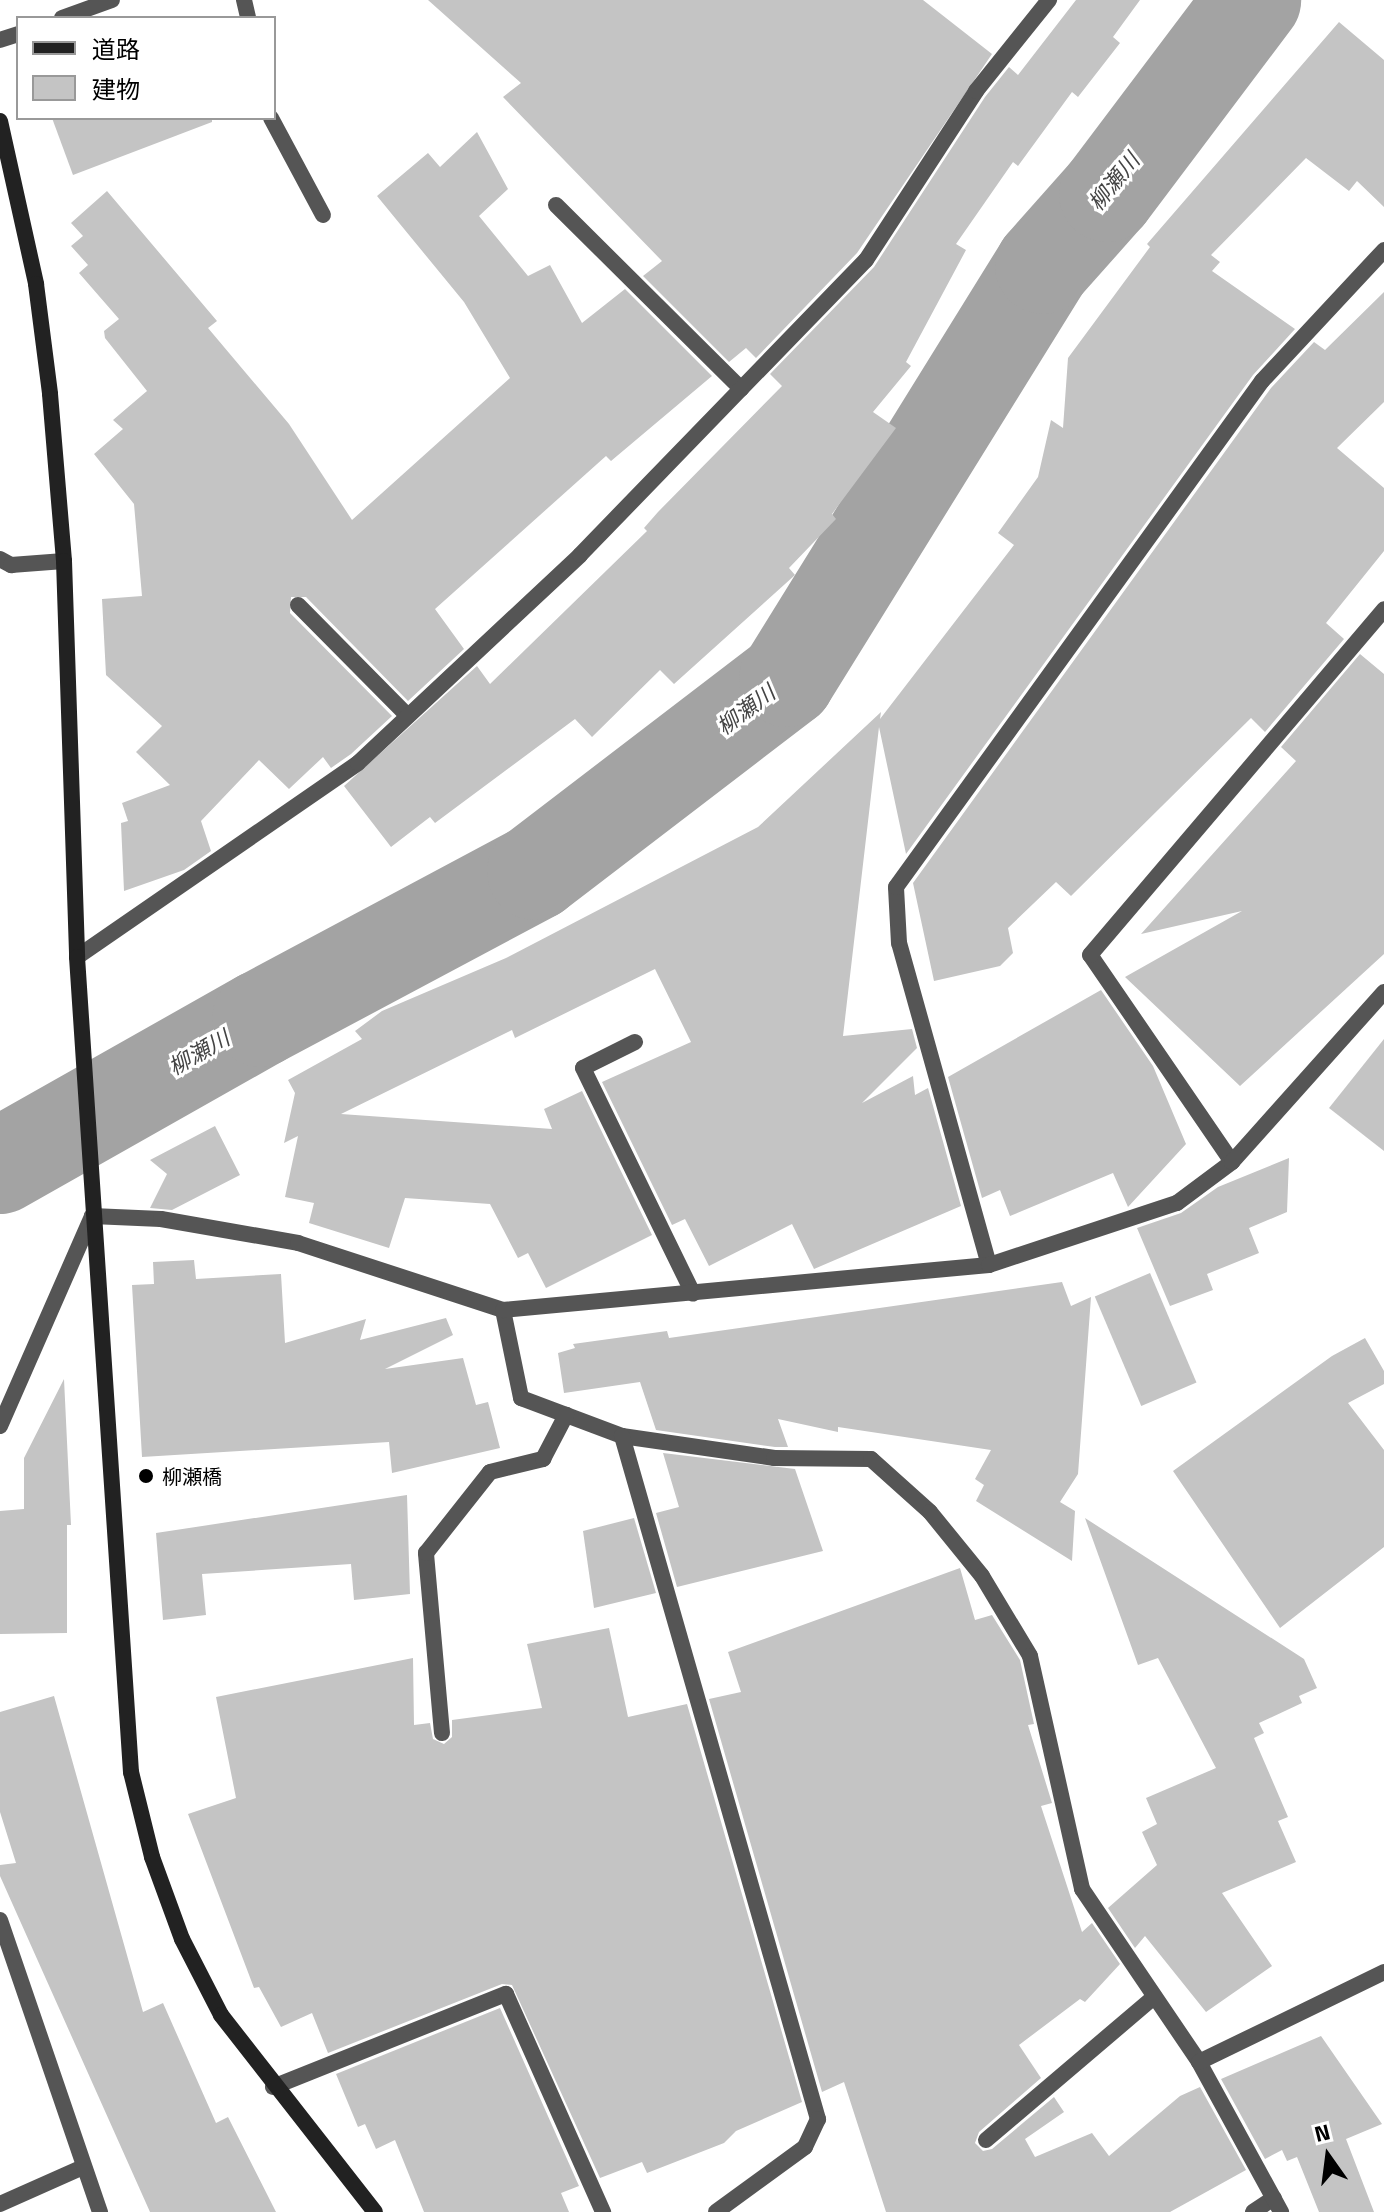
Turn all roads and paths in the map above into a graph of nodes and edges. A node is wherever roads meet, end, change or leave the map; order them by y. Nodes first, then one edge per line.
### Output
1 (112, 0) edge
2 (1049, 0) edge
3 (68, 16) edge
4 (272, 120) edge
5 (0, 121) edge
6 (556, 205) dead end
7 (323, 215) dead end
8 (1384, 250) edge
9 (741, 389) junction
10 (0, 559) edge
11 (64, 561) junction
12 (298, 605) dead end
13 (1384, 609) edge
14 (408, 716) junction
15 (77, 957) junction
16 (1384, 992) edge
17 (635, 1042) dead end
18 (1232, 1162) junction
19 (92, 1210) junction
20 (989, 1265) junction
21 (693, 1294) junction
22 (503, 1310) junction
23 (566, 1415) junction
24 (0, 1426) edge
25 (622, 1436) junction
26 (442, 1733) dead end
27 (1, 1927) edge
28 (1384, 1972) edge
29 (1154, 1997) junction
30 (1199, 2062) junction
31 (273, 2087) junction
32 (986, 2140) dead end
33 (83, 2167) junction
34 (0, 2204) edge
35 (1277, 2205) edge
36 (100, 2212) edge
37 (375, 2212) edge
38 (603, 2212) edge
39 (716, 2212) edge
40 (1253, 2212) edge

1 - 3 street
2 - 9 street
4 - 7 street
5 - 11 street
6 - 9 street
8 - 20 street
9 - 14 street
10 - 11 street
11 - 15 street
12 - 14 street
13 - 18 street
14 - 15 street
15 - 19 street
16 - 18 street
17 - 21 street
18 - 20 street
19 - 22 street
19 - 24 street
19 - 31 street
20 - 21 street
21 - 22 street
22 - 23 street
23 - 25 street
23 - 26 street
25 - 29 street
25 - 39 street
27 - 33 street
28 - 30 street
29 - 30 street
29 - 32 street
30 - 35 street
31 - 37 street
31 - 38 street
33 - 34 street
33 - 36 street
35 - 40 street

